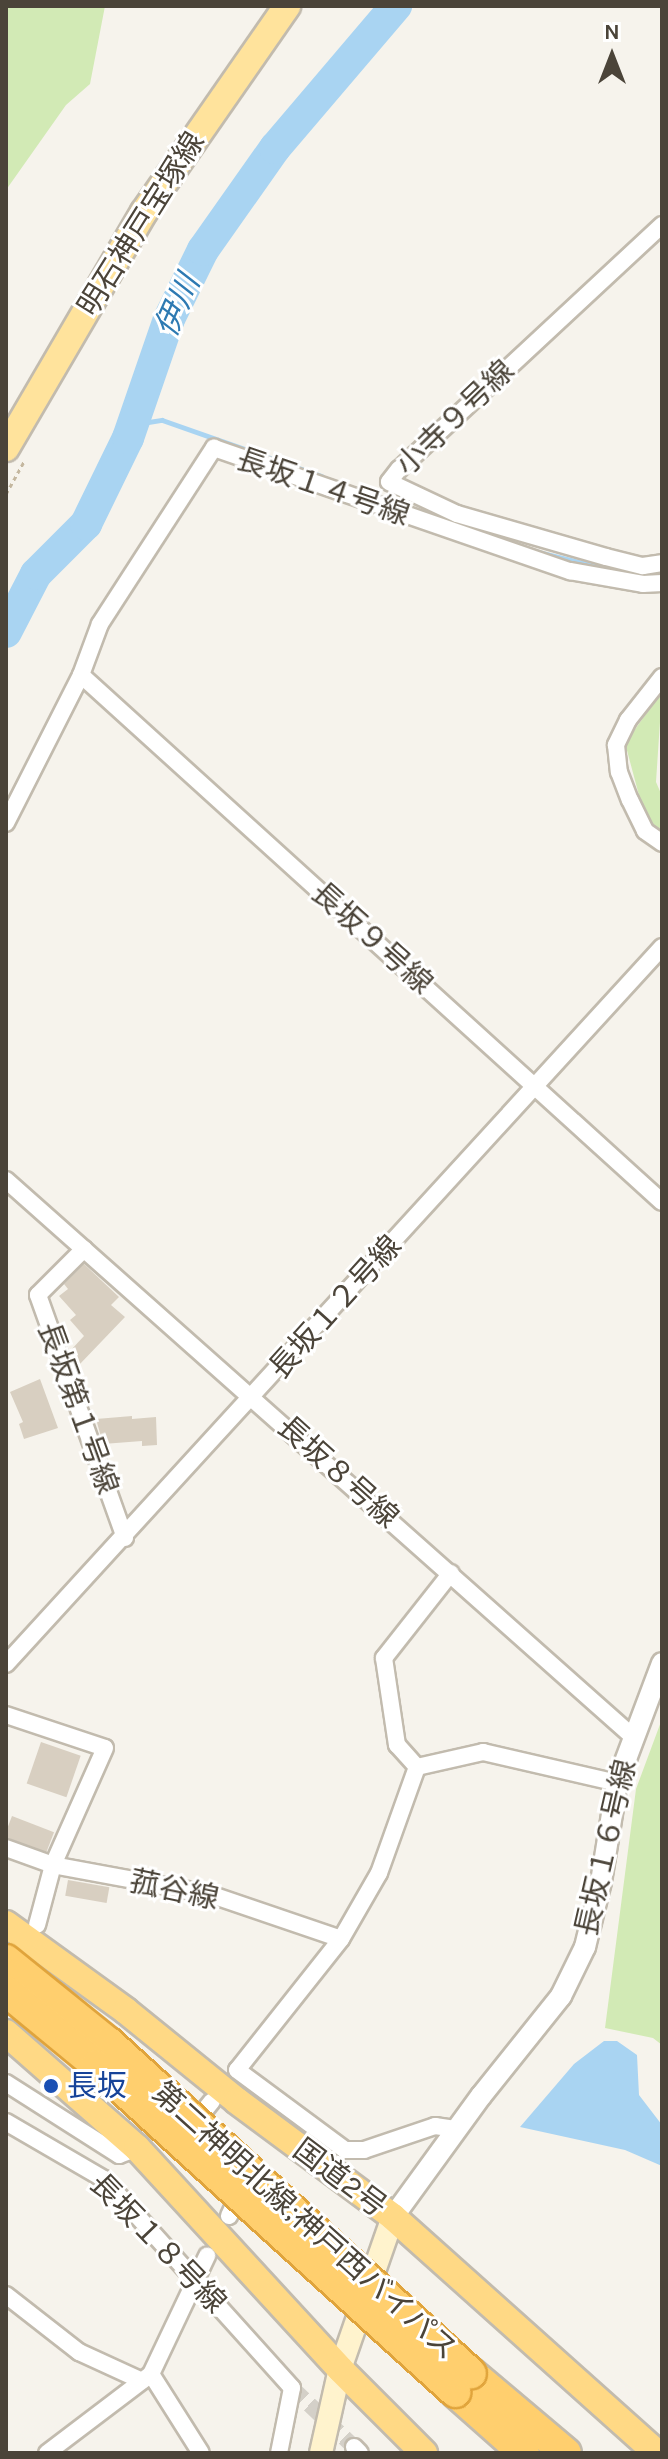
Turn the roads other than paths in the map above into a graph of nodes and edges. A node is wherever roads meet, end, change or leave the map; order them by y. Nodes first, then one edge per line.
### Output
1 (285, 7) edge
2 (662, 225) edge
3 (6, 448) edge
4 (382, 495) junction
5 (662, 563) edge
6 (662, 583) edge
7 (81, 675) junction
8 (662, 677) edge
9 (6, 823) edge
10 (662, 843) edge
11 (662, 947) edge
12 (536, 1087) junction
13 (6, 1180) edge
14 (662, 1202) edge
15 (84, 1249) junction
16 (254, 1396) junction
17 (125, 1538) junction
18 (451, 1573) junction
19 (662, 1663) edge
20 (6, 1664) edge
21 (6, 1715) edge
22 (632, 1736) junction
23 (417, 1767) junction
24 (617, 1783) junction
25 (6, 1848) edge
26 (53, 1865) junction
27 (6, 1924) edge
28 (37, 1925) dead end
29 (341, 1939) junction
30 (17, 1957) edge
31 (16, 1993) edge
32 (14, 2030) edge
33 (6, 2083) edge
34 (212, 2101) dead end
35 (6, 2122) edge
36 (457, 2129) junction
37 (187, 2132) junction
38 (137, 2148) junction
39 (229, 2216) dead end
40 (393, 2217) junction
41 (207, 2256) dead end
42 (194, 2279) junction
43 (6, 2295) edge
44 (340, 2369) junction
45 (147, 2378) junction
46 (463, 2382) junction
47 (47, 2453) edge
48 (201, 2453) edge
49 (279, 2453) edge
50 (321, 2453) edge
51 (424, 2453) edge
52 (524, 2453) edge
53 (566, 2453) edge
54 (657, 2453) edge

1 - 3 main road, 明石神戸宝塚線
2 - 4 street, 小寺９号線
4 - 5 street, 小寺９号線
4 - 6 street, 長坂１４号線
4 - 7 street, 長坂１４号線
7 - 9 street, 長坂１４号線
7 - 12 street, 長坂９号線
8 - 10 street
11 - 12 street, 長坂１２号線
12 - 14 street, 長坂９号線
12 - 16 street, 長坂１２号線
13 - 15 street, 長坂８号線
15 - 16 street, 長坂８号線
15 - 17 street, 長坂第１号線
16 - 17 street, 長坂１２号線
16 - 18 street, 長坂８号線
17 - 20 street, 長坂１２号線
18 - 22 street, 長坂８号線
18 - 23 street
19 - 22 street, 長坂１６号線
21 - 26 street
22 - 24 street, 長坂１６号線
23 - 24 street
23 - 29 street
24 - 36 street, 長坂１６号線
25 - 26 street, 菰谷線
26 - 28 street
26 - 29 street, 菰谷線
27 - 40 highway, 国道2号
29 - 36 street
30 - 31 street
30 - 46 highway, 第二神明北線;神戸西バイパス, bridge
31 - 32 street
31 - 37 street
31 - 46 highway, 第二神明北線;神戸西バイパス, bridge
32 - 38 highway
33 - 38 street
34 - 37 street
35 - 42 street, 長坂１８号線
36 - 40 street, 長坂１６号線
37 - 39 street
38 - 44 highway
40 - 44 main road
40 - 54 highway, 国道2号
41 - 42 street
42 - 45 street
42 - 49 street, 長坂１８号線
43 - 45 street
44 - 50 main road
44 - 51 highway
45 - 47 street
45 - 48 street
46 - 52 highway, 第二神明北線;神戸西バイパス
46 - 53 highway, 第二神明北線;神戸西バイパス

